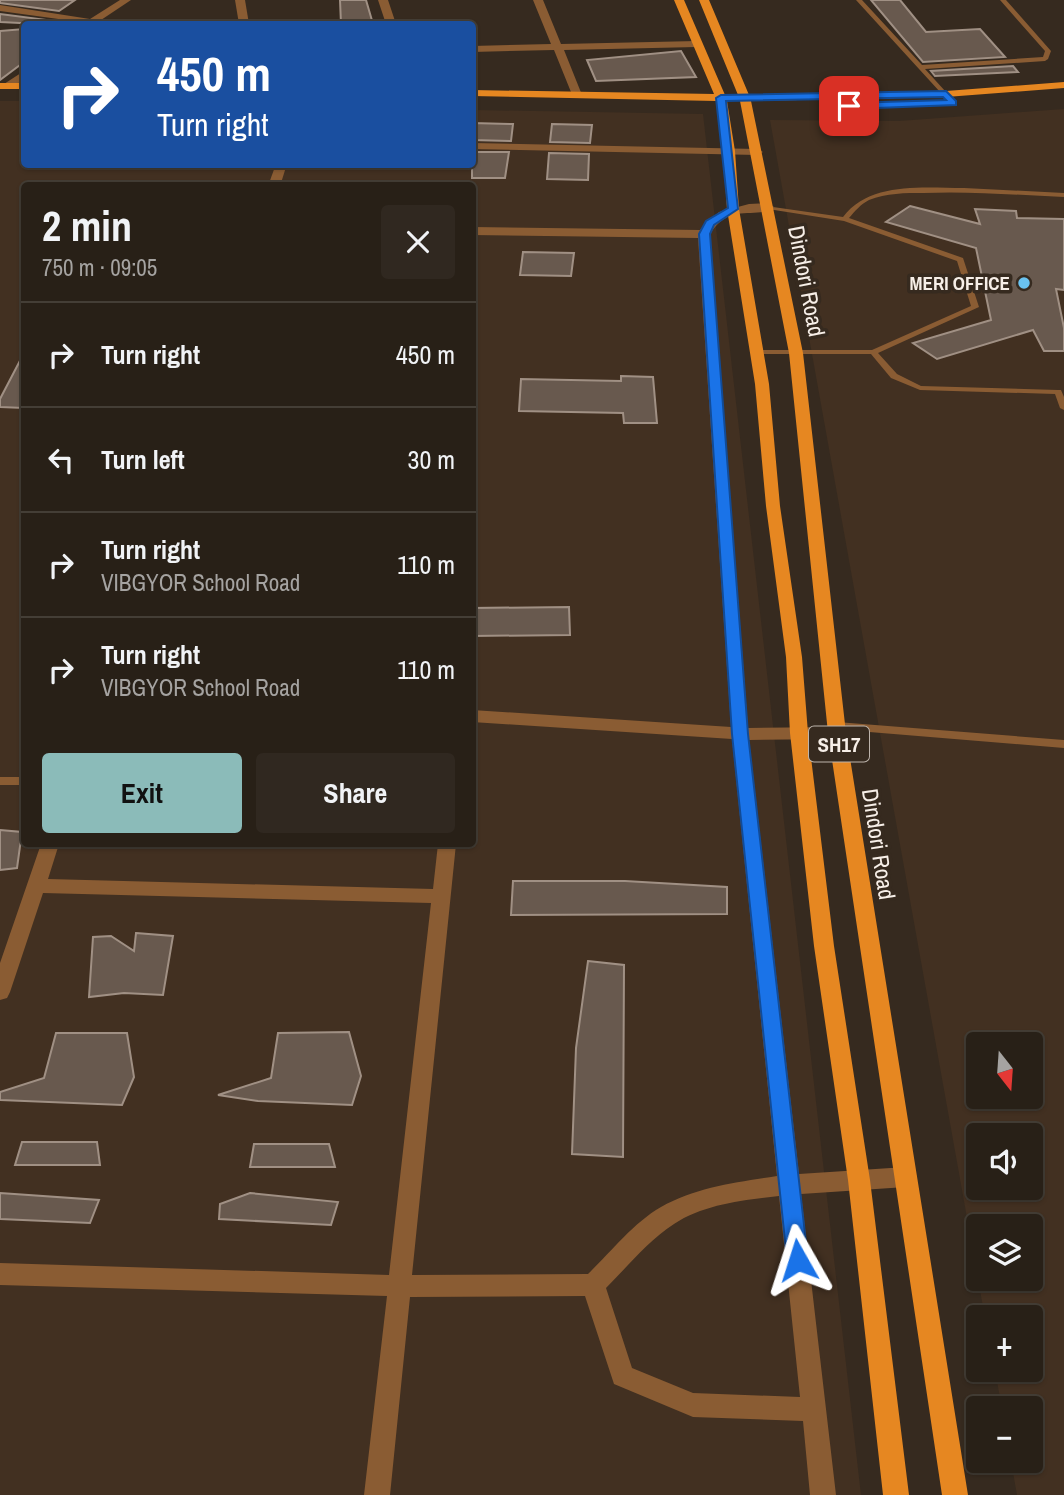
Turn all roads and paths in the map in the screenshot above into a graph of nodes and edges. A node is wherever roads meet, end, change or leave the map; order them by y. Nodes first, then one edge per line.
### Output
1 (125, 0) edge
2 (240, 0) edge
3 (383, 0) edge
4 (538, 0) edge
5 (679, 0) edge
6 (704, 0) edge
7 (859, 0) edge
8 (1003, 0) edge
9 (0, 8) edge
10 (78, 21) edge
11 (93, 21) edge
12 (244, 21) edge
13 (390, 21) edge
14 (697, 44) junction
15 (558, 48) junction
16 (476, 49) edge
17 (922, 67) junction
18 (21, 76) edge
19 (1064, 85) edge
20 (21, 86) edge
21 (3, 89) edge
22 (21, 93) edge
23 (476, 93) edge
24 (1064, 94) edge
25 (577, 95) junction
26 (949, 99) junction
27 (476, 102) edge
28 (721, 102) junction
29 (746, 103) junction
30 (476, 146) edge
31 (729, 151) junction
32 (757, 152) junction
33 (1064, 195) edge
34 (768, 207) junction
35 (733, 209) junction
36 (845, 219) junction
37 (476, 231) edge
38 (704, 234) junction
39 (758, 352) junction
40 (873, 352) junction
41 (796, 353) junction
42 (1061, 392) edge
43 (1064, 408) edge
44 (476, 716) edge
45 (837, 730) junction
46 (799, 733) junction
47 (740, 734) junction
48 (1064, 744) edge
49 (0, 781) edge
50 (21, 781) edge
51 (49, 847) edge
52 (447, 847) edge
53 (35, 886) junction
54 (442, 896) junction
55 (0, 992) edge
56 (906, 1177) junction
57 (859, 1180) junction
58 (789, 1185) junction
59 (0, 1274) edge
60 (593, 1285) junction
61 (400, 1286) junction
62 (814, 1409) junction
63 (377, 1495) edge
64 (823, 1495) edge
65 (896, 1495) edge
66 (955, 1495) edge

1 - 11 street
2 - 12 street
3 - 13 street
4 - 15 street
5 - 14 main road
6 - 29 main road, Dindori Road / SH17
7 - 17 lane
8 - 17 lane
9 - 10 street
14 - 15 street
14 - 28 main road
15 - 16 street
15 - 25 street
17 - 26 lane
18 - 21 street
19 - 26 main road
20 - 21 main road
21 - 22 main road
23 - 25 main road
24 - 26 main road
25 - 28 main road
26 - 29 main road
27 - 28 main road
28 - 29 main road
28 - 31 main road
29 - 32 main road, Dindori Road / SH17
30 - 31 street
31 - 32 street
31 - 35 main road
32 - 34 main road, Dindori Road / SH17
33 - 36 lane
34 - 35 street
34 - 36 lane
34 - 41 main road, Dindori Road / SH17
35 - 38 street
35 - 39 main road
36 - 40 lane
37 - 38 street
38 - 47 street
39 - 41 lane
39 - 46 main road
40 - 41 lane
40 - 42 lane
41 - 45 main road, Dindori Road / SH17
42 - 43 lane
44 - 47 street
45 - 46 street
45 - 48 lane
45 - 56 main road, Dindori Road / SH17
46 - 47 street
46 - 57 main road
47 - 58 street
49 - 50 lane
51 - 53 street
52 - 54 street
53 - 54 street
53 - 55 street
54 - 61 street
56 - 57 street
56 - 66 main road, Dindori Road / SH17
57 - 58 street
57 - 65 main road
58 - 60 street
58 - 62 street
59 - 61 street
60 - 61 street
60 - 62 street
61 - 63 street
62 - 64 street

